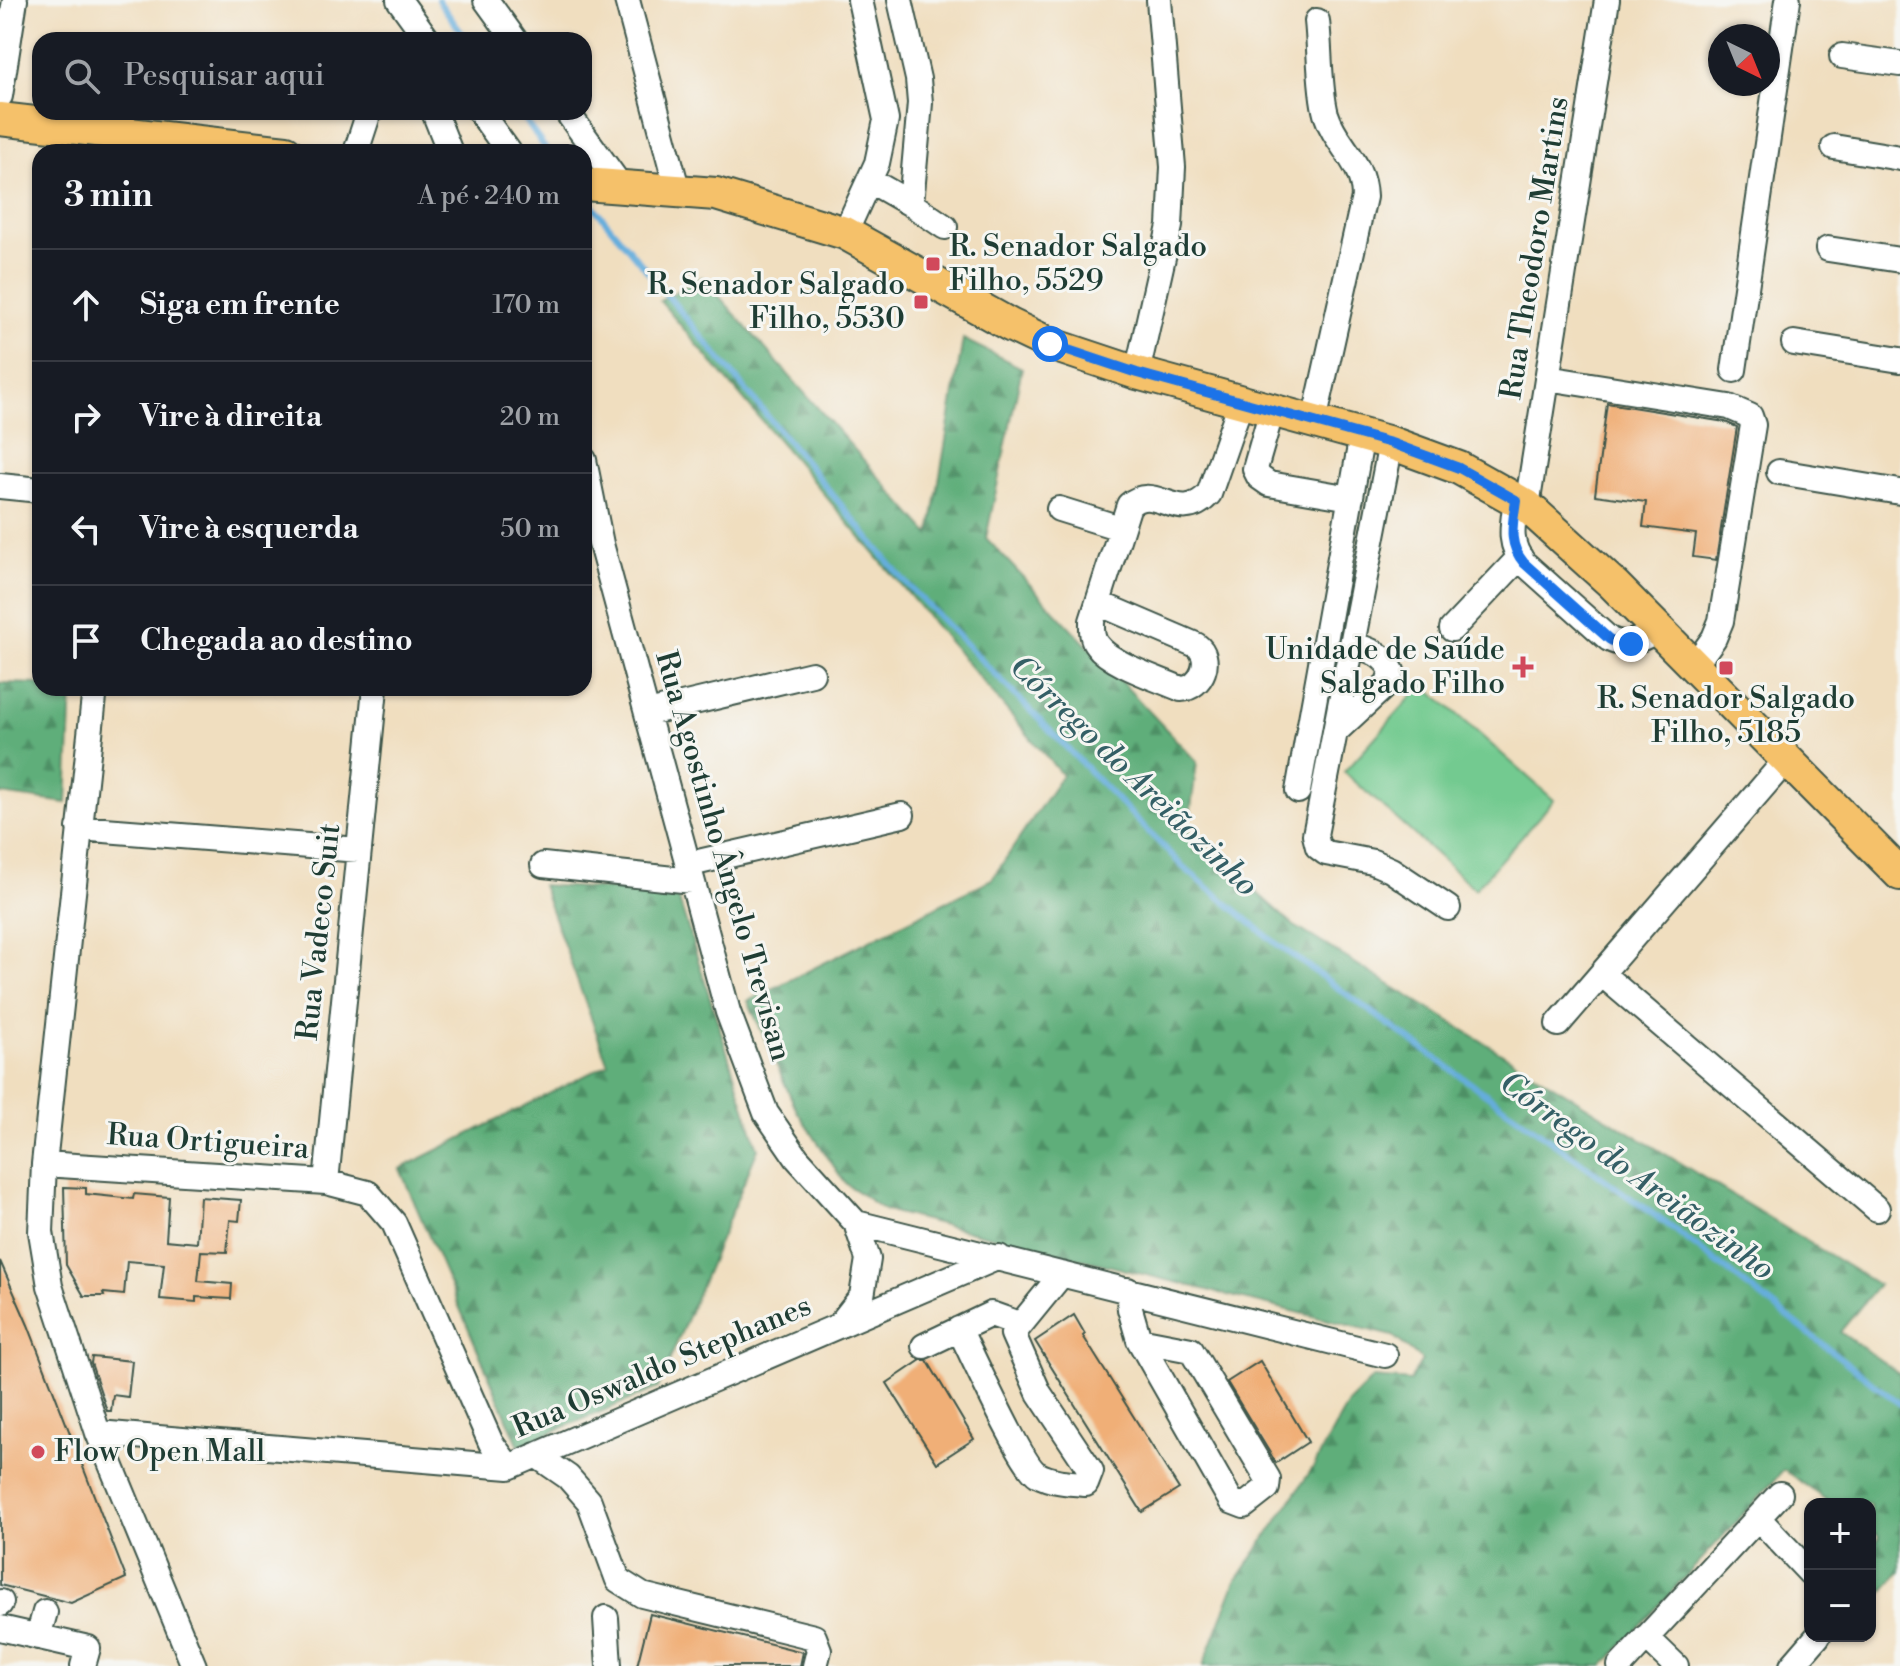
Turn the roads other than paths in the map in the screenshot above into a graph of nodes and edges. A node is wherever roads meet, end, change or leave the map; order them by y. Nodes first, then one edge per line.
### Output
1 (15, 0) edge
2 (399, 0) edge
3 (486, 0) edge
4 (627, 0) edge
5 (860, 0) edge
6 (900, 0) edge
7 (1159, 0) edge
8 (1607, 0) edge
9 (1788, 0) edge
10 (1317, 21) dead end
11 (422, 32) edge
12 (509, 32) edge
13 (1842, 56) dead end
14 (1900, 64) edge
15 (0, 96) edge
16 (0, 119) edge
17 (366, 120) edge
18 (437, 120) edge
19 (486, 120) edge
20 (573, 120) edge
21 (150, 144) edge
22 (359, 144) edge
23 (447, 144) edge
24 (503, 144) edge
25 (590, 144) edge
26 (592, 147) edge
27 (1834, 147) dead end
28 (1900, 158) edge
29 (869, 180) junction
30 (592, 185) edge
31 (622, 188) junction
32 (678, 192) junction
33 (911, 204) junction
34 (945, 227) dead end
35 (845, 233) junction
36 (1828, 249) dead end
37 (1900, 260) edge
38 (1794, 343) dead end
39 (1900, 360) edge
40 (1734, 370) dead end
41 (1137, 373) junction
42 (1547, 378) junction
43 (1241, 402) junction
44 (1272, 410) junction
45 (1314, 422) junction
46 (1376, 439) junction
47 (1779, 472) dead end
48 (0, 486) edge
49 (32, 489) edge
50 (1900, 492) edge
51 (1351, 498) junction
52 (1521, 503) junction
53 (1059, 509) dead end
54 (1120, 528) junction
55 (592, 543) edge
56 (1520, 557) junction
57 (1098, 603) junction
58 (1452, 629) dead end
59 (1659, 630) junction
60 (1352, 644) junction
61 (1694, 666) junction
62 (812, 674) dead end
63 (94, 696) edge
64 (374, 696) edge
65 (648, 713) junction
66 (1335, 732) junction
67 (1787, 759) junction
68 (1298, 791) dead end
69 (902, 815) dead end
70 (79, 828) junction
71 (359, 850) junction
72 (543, 865) dead end
73 (691, 873) junction
74 (1900, 874) edge
75 (1448, 908) dead end
76 (1603, 975) junction
77 (1558, 1024) dead end
78 (44, 1164) junction
79 (326, 1182) junction
80 (1877, 1209) dead end
81 (856, 1223) junction
82 (999, 1257) junction
83 (1062, 1274) junction
84 (1128, 1290) junction
85 (1019, 1324) junction
86 (839, 1326) junction
87 (959, 1329) junction
88 (1139, 1340) junction
89 (924, 1346) dead end
90 (1385, 1355) dead end
91 (98, 1433) junction
92 (536, 1455) junction
93 (509, 1467) junction
94 (1780, 1494) dead end
95 (1758, 1518) junction
96 (1807, 1570) edge
97 (45, 1612) dead end
98 (606, 1618) dead end
99 (0, 1628) edge
100 (38, 1637) junction
101 (1646, 1637) junction
102 (1813, 1642) edge
103 (83, 1666) edge
104 (194, 1666) edge
105 (609, 1666) edge
106 (815, 1666) edge
107 (1620, 1666) edge
108 (1676, 1666) edge
109 (1792, 1666) edge

1 - 15 street
2 - 11 street
3 - 12 street
4 - 32 street
5 - 29 street
6 - 33 street
7 - 41 street
8 - 42 street, Rua Theodoro Martins
9 - 40 street
10 - 45 street
13 - 14 street
16 - 21 main road
17 - 22 street
18 - 23 street
19 - 24 street
20 - 25 street
26 - 31 street
27 - 28 street
29 - 33 street
29 - 35 street
30 - 31 main road
31 - 32 main road
32 - 35 main road
33 - 34 street
35 - 41 main road
36 - 37 street
38 - 39 street
41 - 43 main road
42 - 52 street, Rua Theodoro Martins
42 - 61 street
43 - 44 main road
43 - 54 street
44 - 45 main road
44 - 51 street
45 - 46 main road
46 - 51 street
46 - 52 main road
46 - 60 street
47 - 50 street
48 - 49 street
51 - 68 street
52 - 56 street, Rua Theodoro Martins
52 - 59 main road
53 - 54 street
54 - 57 street
55 - 65 street, Rua Agostinho Ângelo Trevisan
56 - 58 street
56 - 59 street
57 - 57 street
59 - 61 main road
60 - 66 street
60 - 66 street
61 - 67 main road
62 - 65 street
63 - 70 street
64 - 71 street, Rua Vadeco Suit
65 - 73 street, Rua Agostinho Ângelo Trevisan
66 - 75 street
67 - 74 main road
67 - 76 street
69 - 73 street
70 - 71 street
70 - 78 street
71 - 79 street, Rua Vadeco Suit
72 - 73 street
73 - 81 street, Rua Agostinho Ângelo Trevisan
76 - 77 street
76 - 80 street
78 - 79 street, Rua Ortigueira
78 - 91 street
79 - 93 street, Rua Ortigueira
81 - 82 street
81 - 86 street, Rua Oswaldo Stephanes
82 - 83 street
82 - 86 street, Rua Oswaldo Stephanes
83 - 84 street
83 - 85 street
84 - 88 street
84 - 90 street
85 - 87 street
85 - 87 street
86 - 92 street, Rua Oswaldo Stephanes
87 - 89 street
88 - 88 street
91 - 93 street
91 - 104 street
92 - 93 street, Rua Oswaldo Stephanes
92 - 106 street
94 - 95 street
95 - 96 street
95 - 101 street
97 - 100 street
98 - 105 street
99 - 100 street
100 - 103 street
101 - 107 street
101 - 108 street
102 - 109 street

